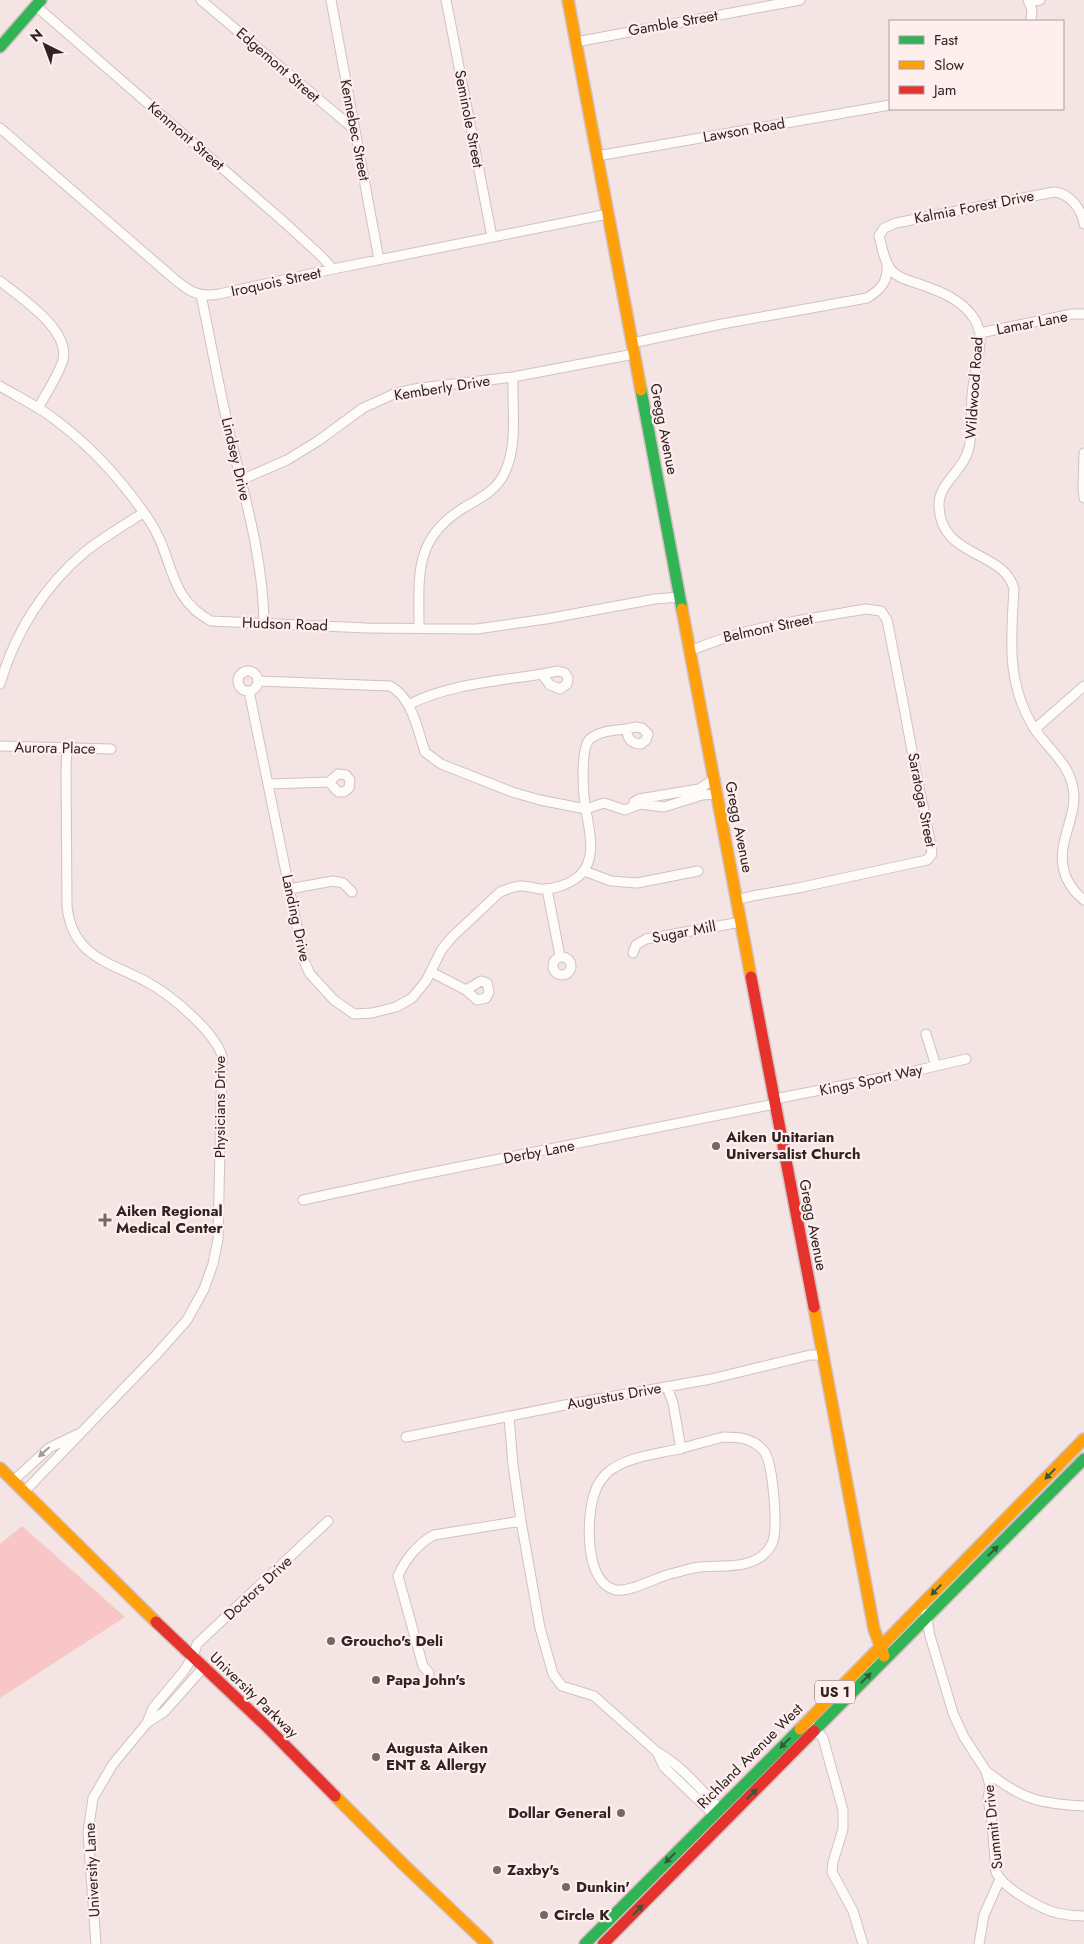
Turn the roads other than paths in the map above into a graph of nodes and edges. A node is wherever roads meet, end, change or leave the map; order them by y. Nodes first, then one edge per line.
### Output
1 (202, 0) edge
2 (331, 0) edge
3 (446, 0) edge
4 (568, 0) edge
5 (800, 0) edge
6 (1040, 0) edge
7 (1029, 1) edge
8 (38, 3) edge
9 (1031, 20) edge
10 (576, 42) junction
11 (0, 49) edge
12 (889, 105) edge
13 (0, 128) edge
14 (355, 130) junction
15 (597, 156) junction
16 (608, 214) junction
17 (1084, 220) edge
18 (492, 237) junction
19 (379, 260) junction
20 (886, 261) junction
21 (333, 269) junction
22 (0, 281) edge
23 (201, 295) junction
24 (1084, 314) edge
25 (980, 333) junction
26 (633, 348) junction
27 (513, 377) junction
28 (0, 386) edge
29 (38, 408) junction
30 (1084, 453) edge
31 (241, 480) junction
32 (1084, 498) edge
33 (143, 512) junction
34 (680, 597) junction
35 (849, 612) joint
36 (264, 622) junction
37 (419, 628) junction
38 (690, 651) junction
39 (542, 674) dead end
40 (258, 680) junction
41 (0, 684) edge
42 (1084, 686) edge
43 (249, 692) junction
44 (408, 705) junction
45 (1035, 728) junction
46 (626, 729) dead end
47 (0, 746) edge
48 (67, 748) junction
49 (111, 749) dead end
50 (714, 779) junction
51 (329, 782) dead end
52 (269, 784) junction
53 (717, 794) junction
54 (586, 809) junction
55 (625, 810) junction
56 (584, 871) junction
57 (698, 871) dead end
58 (289, 889) junction
59 (547, 889) junction
60 (352, 892) dead end
61 (737, 900) junction
62 (1084, 900) edge
63 (741, 922) junction
64 (633, 953) dead end
65 (560, 956) dead end
66 (432, 972) junction
67 (466, 990) dead end
68 (926, 1034) dead end
69 (966, 1059) dead end
70 (936, 1066) junction
71 (775, 1102) junction
72 (303, 1200) dead end
73 (822, 1355) junction
74 (667, 1387) junction
75 (510, 1416) junction
76 (81, 1433) junction
77 (406, 1437) dead end
78 (1084, 1439) edge
79 (681, 1448) junction
80 (1084, 1459) edge
81 (0, 1468) edge
82 (13, 1481) junction
83 (24, 1492) junction
84 (328, 1521) dead end
85 (521, 1521) junction
86 (924, 1611) junction
87 (883, 1653) junction
88 (193, 1657) junction
89 (203, 1668) junction
90 (429, 1673) dead end
91 (807, 1721) junction
92 (146, 1723) junction
93 (817, 1730) junction
94 (986, 1771) junction
95 (1084, 1806) edge
96 (716, 1811) junction
97 (1000, 1879) junction
98 (1084, 1916) edge
99 (96, 1944) edge
100 (487, 1944) edge
101 (584, 1944) edge
102 (603, 1944) edge
103 (864, 1944) edge
104 (979, 1944) edge

1 - 14 street, Edgemont Street
2 - 14 street, Kennebec Street
3 - 18 street, Seminole Street
4 - 10 street, Gregg Avenue
5 - 10 street, Gamble Street
6 - 7 street
7 - 9 street
8 - 11 street
8 - 21 street, Kenmont Street
10 - 15 street, Gregg Avenue
12 - 15 street, Lawson Road
13 - 23 street
14 - 19 street, Kennebec Street
15 - 16 street, Gregg Avenue
16 - 18 street, Iroquois Street
16 - 26 street, Gregg Avenue
17 - 20 street, Kalmia Forest Drive
18 - 19 street, Iroquois Street
19 - 21 street, Iroquois Street
20 - 25 street, Wildwood Road
20 - 26 street
21 - 23 street, Iroquois Street
22 - 29 street
23 - 31 street, Lindsey Drive
24 - 25 street, Lamar Lane
25 - 45 street, Wildwood Road
26 - 27 street, Kemberly Drive
26 - 34 street, Gregg Avenue
27 - 31 street, Kemberly Drive
27 - 37 street
28 - 29 street, Hudson Road
29 - 33 street, Hudson Road
30 - 32 street
31 - 36 street, Lindsey Drive
33 - 36 street, Hudson Road
33 - 41 street
34 - 37 street, Hudson Road
34 - 38 street, Gregg Avenue
35 - 38 street, Belmont Street
35 - 61 street, Saratoga Street
36 - 37 street, Hudson Road
38 - 50 street, Gregg Avenue
39 - 44 street
40 - 43 street
40 - 43 street, Landing Drive
40 - 44 street, Landing Drive
42 - 45 street
43 - 52 street, Landing Drive
44 - 54 street, Landing Drive
45 - 62 street, Wildwood Road
46 - 54 street
47 - 48 street, Aurora Place
48 - 49 street, Aurora Place
48 - 76 street, Physicians Drive
50 - 53 street, Gregg Avenue
50 - 55 street
51 - 52 street
52 - 58 street, Landing Drive
53 - 55 street, Landing Drive
53 - 61 street, Gregg Avenue
54 - 55 street, Landing Drive
54 - 56 street
56 - 57 street
56 - 59 street, Landing Drive
58 - 60 street
58 - 66 street, Landing Drive
59 - 65 street
59 - 66 street, Landing Drive
61 - 63 street, Gregg Avenue
63 - 64 street, Sugar Mill
63 - 71 street, Gregg Avenue
66 - 67 street
68 - 70 street
69 - 70 street, Kings Sport Way
70 - 71 street, Kings Sport Way
71 - 72 street, Derby Lane
71 - 73 street, Gregg Avenue
73 - 74 street, Augustus Drive
73 - 87 street, Gregg Avenue
74 - 75 street, Augustus Drive
74 - 79 street
75 - 77 street, Augustus Drive
75 - 85 street
76 -> 82 street, Physicians Drive
76 - 83 street, Physicians Drive
78 -> 86 street, Richland Avenue West / US 1
79 - 79 street
86 -> 80 street, Richland Avenue West / US 1
81 - 82 street, University Parkway
82 - 83 street, University Parkway
83 - 88 street, University Parkway
84 - 88 street, Doctors Drive
85 - 90 street
85 - 96 street
86 - 87 street, Richland Avenue West / US 1
86 - 94 street, Summit Drive
87 - 91 street, Richland Avenue West / US 1
93 -> 87 street, Richland Avenue West / US 1
88 - 89 street, University Parkway
88 - 92 street, University Lane
89 - 92 street, University Lane
89 - 100 street, University Parkway
91 - 93 street
91 -> 96 street, Richland Avenue West / US 1
92 - 99 street, University Lane
102 -> 93 street, Richland Avenue West / US 1
93 - 103 street
94 - 95 street
94 - 97 street, Summit Drive
96 -> 101 street, Richland Avenue West / US 1
97 - 98 street, Summit Drive
97 - 104 street

